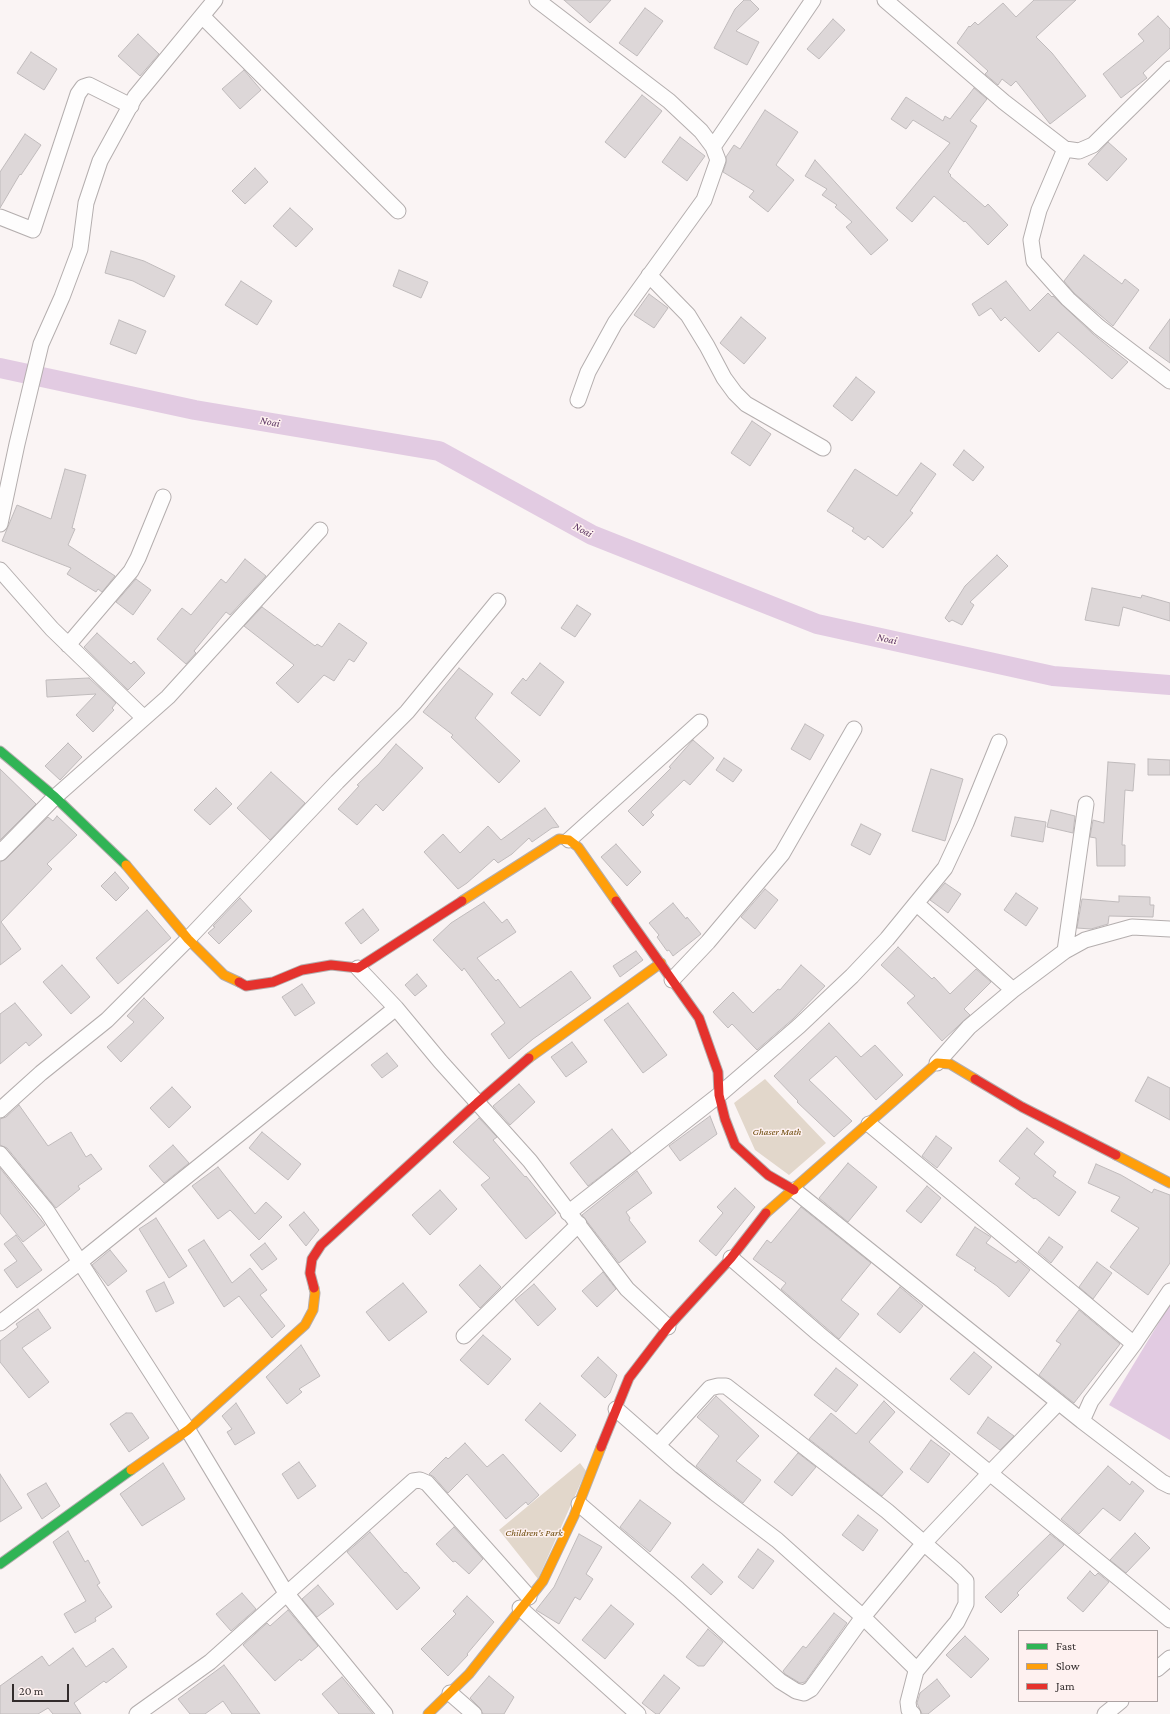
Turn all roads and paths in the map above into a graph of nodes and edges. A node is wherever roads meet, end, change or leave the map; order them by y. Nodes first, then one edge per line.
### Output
1 (215, 0) edge
2 (538, 0) edge
3 (813, 0) edge
4 (885, 0) edge
5 (202, 16) junction
6 (1170, 69) edge
7 (130, 106) junction
8 (713, 147) junction
9 (1065, 149) junction
10 (398, 211) dead end
11 (0, 217) edge
12 (649, 275) junction
13 (1170, 381) edge
14 (578, 400) dead end
15 (823, 448) dead end
16 (163, 497) dead end
17 (0, 524) edge
18 (320, 530) dead end
19 (0, 570) edge
20 (498, 600) dead end
21 (68, 645) junction
22 (144, 718) junction
23 (700, 722) dead end
24 (854, 729) dead end
25 (998, 742) dead end
26 (0, 751) edge
27 (55, 797) junction
28 (1086, 804) dead end
29 (569, 840) junction
30 (0, 853) edge
31 (917, 904) junction
32 (1170, 929) edge
33 (188, 939) junction
34 (1065, 952) junction
35 (661, 964) junction
36 (358, 968) junction
37 (672, 980) junction
38 (1013, 990) junction
39 (396, 1008) junction
40 (937, 1063) junction
41 (719, 1095) junction
42 (477, 1103) junction
43 (0, 1110) edge
44 (869, 1124) junction
45 (0, 1154) edge
46 (1170, 1183) edge
47 (794, 1190) junction
48 (568, 1212) junction
49 (579, 1224) junction
50 (731, 1258) junction
51 (80, 1262) junction
52 (1170, 1291) edge
53 (0, 1323) edge
54 (668, 1327) junction
55 (464, 1336) dead end
56 (1134, 1344) junction
57 (1058, 1403) junction
58 (616, 1409) junction
59 (1082, 1421) junction
60 (188, 1430) junction
61 (658, 1445) junction
62 (990, 1473) junction
63 (1170, 1486) edge
64 (579, 1504) junction
65 (924, 1543) junction
66 (0, 1564) edge
67 (286, 1593) junction
68 (524, 1603) junction
69 (864, 1617) junction
70 (1170, 1620) edge
71 (1170, 1658) edge
72 (1158, 1668) edge
73 (916, 1671) junction
74 (450, 1693) junction
75 (1120, 1702) edge
76 (137, 1714) edge
77 (385, 1714) edge
78 (428, 1714) edge
79 (474, 1714) edge
80 (638, 1714) edge
81 (913, 1714) edge
82 (1105, 1714) edge

1 - 5 street
2 - 8 street
3 - 8 street
4 - 9 street
5 - 7 street
5 - 10 street
6 - 9 street
7 - 11 street
7 - 17 street
8 - 12 street
9 - 13 street
12 - 14 street
12 - 15 street
16 - 21 street
18 - 22 street
19 - 21 street
20 - 33 street
21 - 22 street
22 - 27 street
23 - 29 street
24 - 37 street
25 - 31 street
26 - 27 street
27 - 30 street
27 - 33 street
28 - 34 street
29 - 35 street
29 - 36 street
31 - 38 street
31 - 41 street
32 - 34 street
33 - 36 street
33 - 43 street
34 - 38 street
35 - 37 street
35 - 42 street
36 - 39 street
37 - 41 street
38 - 40 street
39 - 42 street
39 - 51 street
40 - 44 street
40 - 46 street
41 - 47 street
41 - 48 street
42 - 48 street
42 - 60 street
44 - 47 street
44 - 56 street
45 - 51 street
47 - 50 street
47 - 57 street
48 - 49 street
49 - 54 street
49 - 55 street
50 - 54 street
50 - 62 street
51 - 53 street
51 - 60 street
52 - 56 street
54 - 58 street
56 - 59 street
57 - 59 street
57 - 62 street
58 - 61 street
58 - 64 street
59 - 63 street
60 - 66 street
60 - 67 street
61 - 65 street
61 - 69 street
62 - 65 street
62 - 70 street
64 - 68 street
64 - 69 street
65 - 69 street
65 - 73 street
67 - 68 street
67 - 76 street
67 - 77 street
68 - 74 street
68 - 80 street
69 - 73 street
71 - 72 street
73 - 81 street
74 - 78 street
74 - 79 street
75 - 82 street

